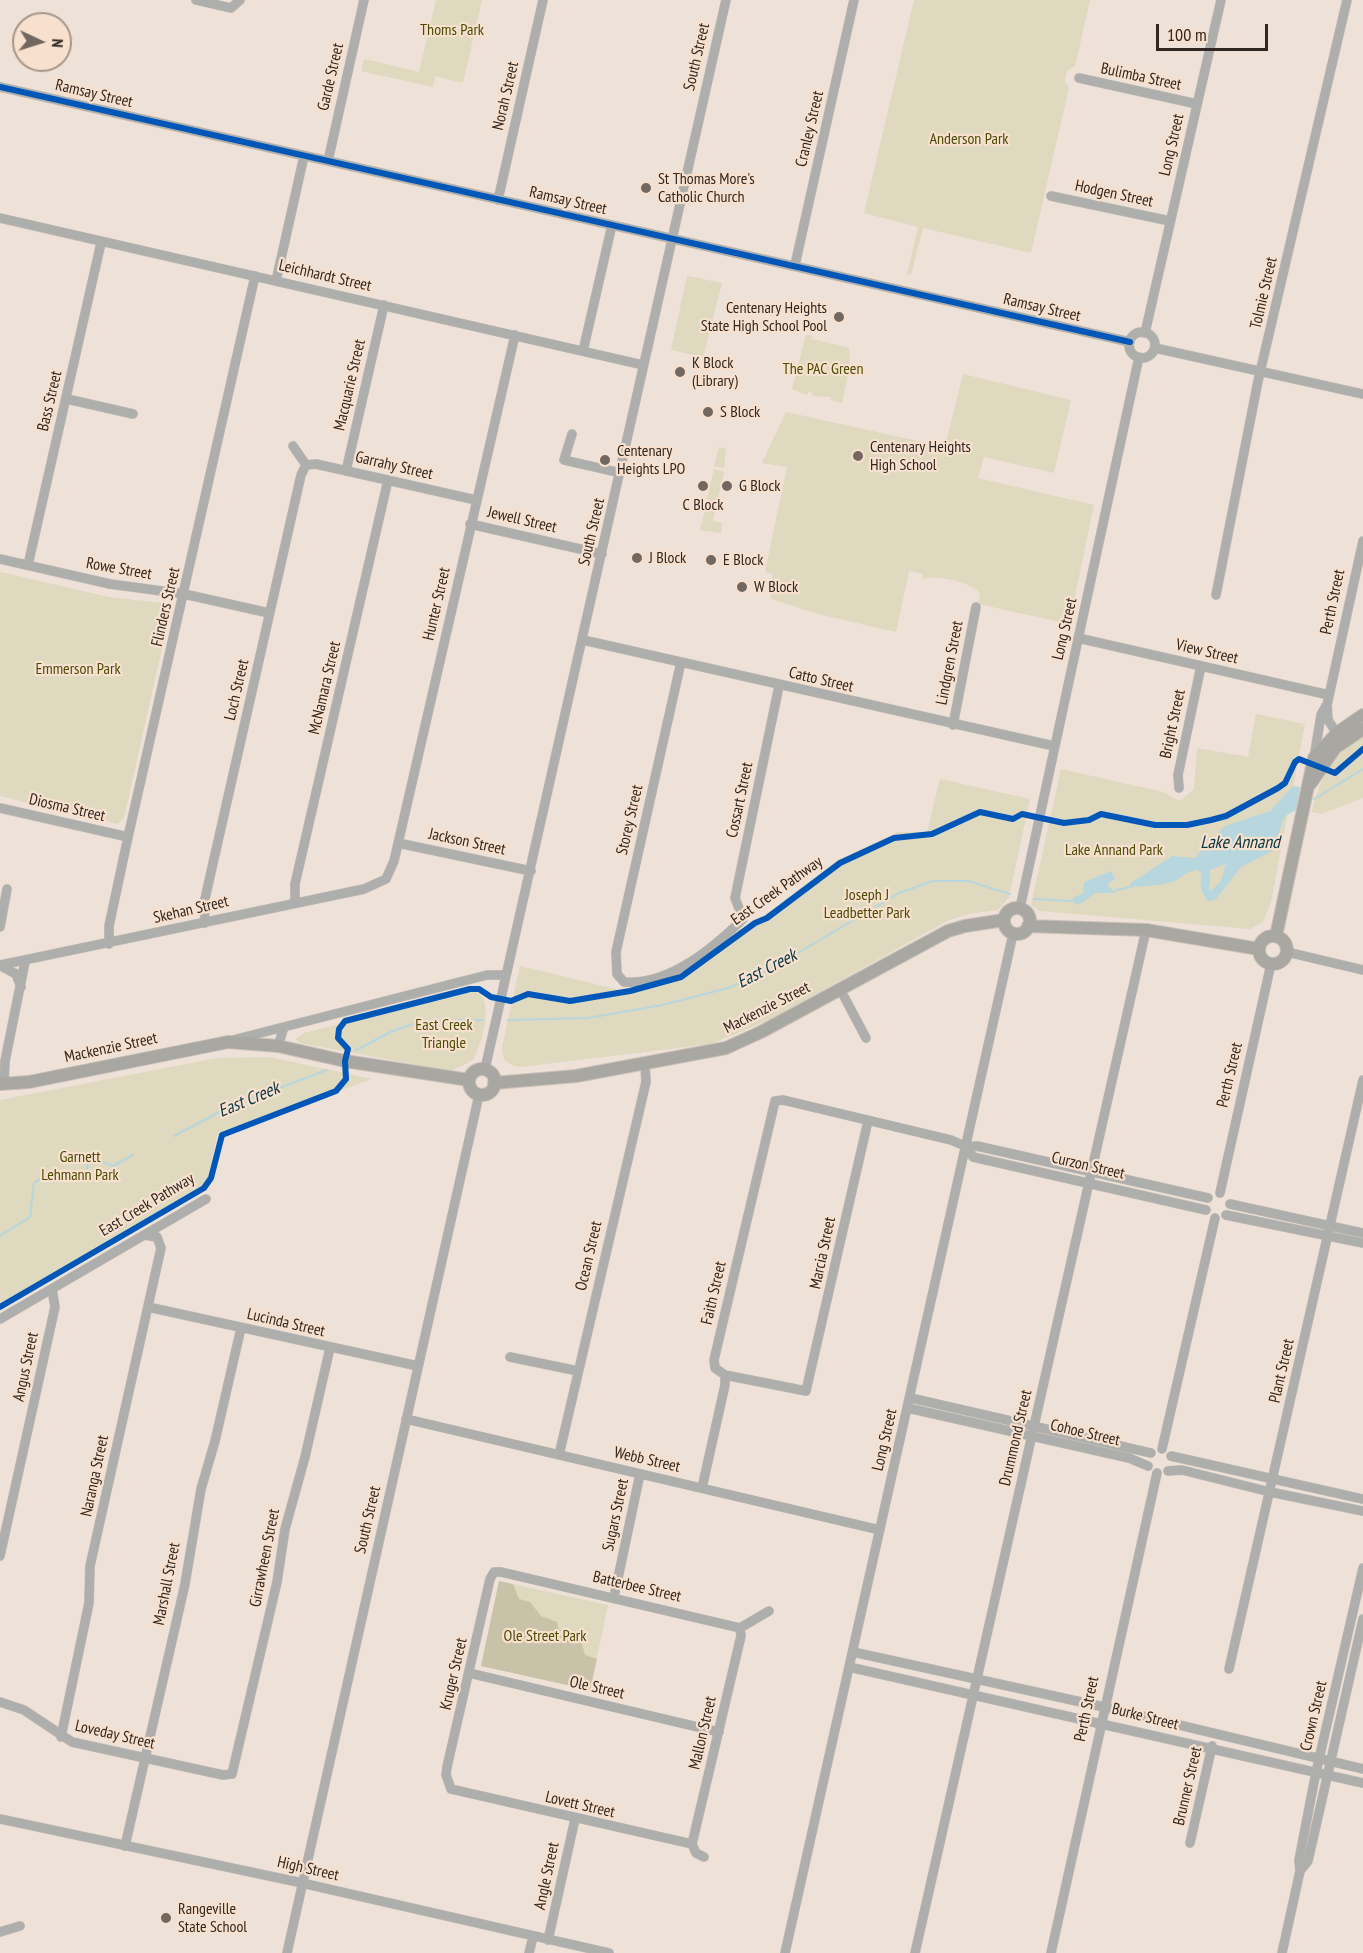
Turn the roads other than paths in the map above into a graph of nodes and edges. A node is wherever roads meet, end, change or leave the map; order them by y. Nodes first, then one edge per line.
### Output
1 (196, 0) edge
2 (364, 0) edge
3 (543, 0) edge
4 (726, 0) edge
5 (854, 0) edge
6 (1221, 0) edge
7 (1347, 0) edge
8 (237, 3) edge
9 (1079, 78) dead end
10 (0, 87) edge
11 (1197, 104) junction
12 (304, 156) junction
13 (328, 161) junction
14 (1051, 196) dead end
15 (498, 200) junction
16 (0, 218) edge
17 (1170, 221) junction
18 (612, 225) junction
19 (671, 238) junction
20 (101, 243) junction
21 (795, 265) junction
22 (255, 276) junction
23 (276, 280) junction
24 (384, 305) junction
25 (1145, 333) junction
26 (515, 335) junction
27 (1130, 342) junction
28 (1155, 348) junction
29 (583, 351) junction
30 (1139, 357) junction
31 (642, 365) junction
32 (1260, 372) junction
33 (1363, 394) edge
34 (66, 399) junction
35 (133, 414) dead end
36 (572, 434) dead end
37 (293, 446) dead end
38 (306, 465) junction
39 (346, 471) junction
40 (621, 473) junction
41 (388, 480) junction
42 (476, 500) junction
43 (470, 524) junction
44 (1363, 541) edge
45 (602, 554) junction
46 (0, 559) edge
47 (28, 565) junction
48 (184, 594) junction
49 (1216, 595) dead end
50 (976, 607) dead end
51 (269, 613) junction
52 (1078, 638) junction
53 (583, 640) junction
54 (681, 662) junction
55 (1201, 666) junction
56 (779, 686) junction
57 (1328, 700) junction
58 (1363, 715) edge
59 (953, 725) junction
60 (1363, 729) edge
61 (1339, 737) junction
62 (1054, 746) junction
63 (1314, 758) junction
64 (1179, 788) dead end
65 (1308, 789) junction
66 (0, 808) edge
67 (128, 837) junction
68 (398, 843) junction
69 (531, 871) junction
70 (386, 879) joint
71 (7, 889) dead end
72 (295, 903) junction
73 (1020, 908) junction
74 (743, 920) joint
75 (1004, 920) junction
76 (204, 923) junction
77 (1029, 926) junction
78 (0, 927) edge
79 (1146, 930) junction
80 (1013, 934) junction
81 (1276, 936) junction
82 (109, 944) junction
83 (1259, 948) junction
84 (1287, 952) junction
85 (25, 962) junction
86 (1271, 964) junction
87 (0, 965) edge
88 (1363, 970) edge
89 (506, 975) junction
90 (21, 990) junction
91 (840, 990) junction
92 (284, 1027) junction
93 (866, 1038) dead end
94 (228, 1042) junction
95 (278, 1046) junction
96 (645, 1064) junction
97 (485, 1069) junction
98 (469, 1080) junction
99 (1363, 1080) edge
100 (494, 1083) junction
101 (2, 1084) edge
102 (479, 1095) junction
103 (775, 1101) joint
104 (868, 1121) junction
105 (967, 1147) junction
106 (1090, 1177) junction
107 (1220, 1193) junction
108 (1208, 1198) junction
109 (206, 1199) dead end
110 (1230, 1204) junction
111 (1206, 1210) junction
112 (1226, 1215) junction
113 (1215, 1218) junction
114 (1329, 1231) junction
115 (1363, 1233) edge
116 (144, 1235) junction
117 (1363, 1242) edge
118 (52, 1289) junction
119 (148, 1306) junction
120 (0, 1319) edge
121 (241, 1328) junction
122 (330, 1348) junction
123 (510, 1357) dead end
124 (418, 1366) junction
125 (578, 1371) junction
126 (725, 1375) junction
127 (910, 1398) junction
128 (908, 1408) junction
129 (406, 1419) junction
130 (1035, 1426) junction
131 (1032, 1436) junction
132 (1162, 1449) junction
133 (1151, 1453) junction
134 (559, 1455) junction
135 (1171, 1456) junction
136 (1148, 1466) junction
137 (1168, 1471) junction
138 (1157, 1473) junction
139 (640, 1474) junction
140 (1272, 1480) junction
141 (702, 1488) junction
142 (1270, 1492) junction
143 (1363, 1499) edge
144 (1363, 1511) edge
145 (880, 1530) junction
146 (0, 1556) edge
147 (1363, 1568) edge
148 (494, 1572) joint
149 (614, 1597) junction
150 (769, 1611) dead end
151 (1363, 1619) edge
152 (740, 1628) junction
153 (853, 1652) junction
154 (849, 1667) junction
155 (1229, 1669) dead end
156 (469, 1673) junction
157 (978, 1681) junction
158 (974, 1695) junction
159 (0, 1702) edge
160 (1104, 1707) junction
161 (1101, 1722) junction
162 (719, 1732) junction
163 (1215, 1734) junction
164 (61, 1737) junction
165 (1211, 1749) junction
166 (145, 1758) junction
167 (1319, 1759) junction
168 (1331, 1762) junction
169 (1363, 1769) edge
170 (1316, 1772) junction
171 (232, 1774) joint
172 (1329, 1775) junction
173 (448, 1783) joint
174 (1363, 1783) edge
175 (0, 1818) edge
176 (575, 1819) junction
177 (1190, 1843) dead end
178 (692, 1844) junction
179 (125, 1846) junction
180 (704, 1857) dead end
181 (1300, 1871) junction
182 (303, 1884) junction
183 (20, 1926) dead end
184 (0, 1932) edge
185 (533, 1937) junction
186 (548, 1940) junction
187 (287, 1953) edge
188 (529, 1953) edge
189 (609, 1953) edge
190 (785, 1953) edge
191 (915, 1953) edge
192 (1051, 1953) edge
193 (1282, 1953) edge

1 - 8 street
2 - 13 street, Garde Street
3 - 15 street, Norah Street
4 - 19 street, South Street
5 - 21 street, Cranley Street
6 - 11 street, Long Street
7 - 32 street, Tolmie Street
9 - 11 street, Bulimba Street
10 - 12 street, Ramsay Street
11 - 17 street, Long Street
12 - 13 street, Ramsay Street
12 - 23 street
13 - 15 street, Ramsay Street
14 - 17 street, Hodgen Street
15 - 18 street, Ramsay Street
16 - 20 street, Leichhardt Street
17 - 25 street, Long Street
18 - 19 street, Ramsay Street
18 - 29 street
19 - 21 street, Ramsay Street
19 - 31 street, South Street
20 - 22 street, Leichhardt Street
20 - 34 street, Bass Street
21 - 27 street, Ramsay Street
22 - 23 street, Leichhardt Street
22 - 48 street, Flinders Street
23 - 24 street, Leichhardt Street
24 - 26 street, Leichhardt Street
24 - 39 street, Macquarie Street
25 - 27 street
25 - 28 street
26 - 29 street, Leichhardt Street
26 - 42 street, Hunter Street
27 - 30 street
28 - 30 street
28 - 32 street
29 - 31 street, Leichhardt Street
30 - 52 street, Long Street
31 - 40 street, South Street
32 - 33 street
32 - 49 street, Tolmie Street
34 - 35 street
34 - 47 street, Bass Street
36 - 40 street
37 - 38 street
38 - 39 street, Garrahy Street
38 - 51 street, Loch Street
39 - 41 street, Garrahy Street
40 - 45 street, South Street
41 - 42 street, Garrahy Street
41 - 72 street, McNamara Street
42 - 43 street, Hunter Street
43 - 45 street, Jewell Street
43 - 68 street, Hunter Street
44 - 57 street, Perth Street
45 - 53 street, South Street
46 - 47 street, Rowe Street
47 - 48 street, Rowe Street
48 - 51 street, Rowe Street
48 - 67 street, Flinders Street
50 - 59 street, Lindgren Street
51 - 76 street, Loch Street
52 - 55 street, View Street
52 - 62 street, Long Street
53 - 54 street, Catto Street
53 - 69 street, South Street
54 - 56 street, Catto Street
54 - 74 street, Storey Street
55 - 57 street, View Street
55 - 64 street, Bright Street
56 - 59 street, Catto Street
56 - 74 street, Cossart Street
57 - 61 street
57 - 63 street, Perth Street
58 - 61 main road
59 - 62 street, Catto Street
60 - 61 main road
61 - 63 main road
61 - 65 main road
62 - 73 street, Long Street
63 - 65 main road, Perth Street
65 - 81 main road, Perth Street
66 - 67 street, Diosma Street
67 - 82 street, Flinders Street
68 - 69 street, Jackson Street
68 - 70 street, Hunter Street
69 - 89 street, South Street
70 - 72 street, Skehan Street
71 - 78 street
72 - 76 street, Skehan Street
73 - 75 main road
73 - 77 main road
75 - 80 main road
75 - 91 main road, Mackenzie Street
76 - 82 street, Skehan Street
77 - 79 main road
77 - 80 main road
79 - 83 main road
79 - 106 street, Drummond Street
80 - 105 street, Long Street
81 - 83 main road
81 - 84 main road
82 - 85 street, Skehan Street
83 - 86 main road
84 - 86 main road
84 - 88 street
85 - 87 street, Skehan Street
85 - 90 street
86 - 107 street, Perth Street
87 - 90 street
89 - 92 street, Mackenzie Street
89 - 97 street, South Street
90 - 101 street
91 - 93 street
91 - 96 main road, Mackenzie Street
92 - 94 street, Mackenzie Street
92 - 95 street
94 - 95 main road, Mackenzie Street
94 - 101 main road, Mackenzie Street
95 - 98 main road, Mackenzie Street
96 - 100 main road, Mackenzie Street
96 - 125 street, Ocean Street
97 - 98 main road
97 - 100 main road
98 - 102 main road
99 - 114 street, Plant Street
100 - 102 main road
102 - 124 street, South Street
103 - 104 street, Curzon Street
103 - 126 street, Faith Street
104 - 105 street, Curzon Street
104 - 126 street, Marcia Street
105 - 106 street, Curzon Street
105 - 127 street, Long Street
106 - 108 street, Curzon Street
106 - 111 street, Curzon Street
106 - 130 street, Drummond Street
107 - 108 street
107 - 110 street
108 - 111 street
109 - 116 street
110 - 112 street
110 - 114 street
111 - 113 street
112 - 113 street
112 - 114 street
113 - 132 street
114 - 115 street
114 - 117 street
114 - 140 street, Plant Street
116 - 118 street
116 - 119 street, Naranga Street
118 - 120 street
118 - 146 street, Angus Street
119 - 121 street, Lucinda Street
119 - 164 street, Naranga Street
121 - 122 street, Lucinda Street
121 - 166 street, Marshall Street
122 - 124 street, Lucinda Street
122 - 171 street, Girrawheen Street
123 - 125 street
124 - 129 street, South Street
125 - 134 street, Ocean Street
126 - 141 street
127 - 128 street, Long Street
127 - 130 street, Cohoe Street
128 - 131 street, Cohoe Street
128 - 145 street, Long Street
129 - 134 street, Webb Street
129 - 182 street, South Street
130 - 131 street, Drummond Street
130 - 133 street, Cohoe Street
131 - 136 street, Cohoe Street
131 - 157 street, Drummond Street
132 - 133 street
132 - 135 street
133 - 136 street
134 - 139 street, Webb Street
135 - 137 street
135 - 140 street
136 - 138 street
137 - 138 street
137 - 142 street
138 - 160 street, Perth Street
139 - 141 street, Webb Street
139 - 149 street, Sugars Street
140 - 142 street, Plant Street
140 - 143 street
141 - 145 street, Webb Street
142 - 144 street
142 - 155 street, Plant Street
145 - 153 street, Long Street
147 - 167 street, Crown Street
148 - 149 street, Batterbee Street
148 - 156 street, Kruger Street
149 - 152 street, Batterbee Street
150 - 152 street
151 - 168 street, Crown Street
152 - 162 street, Mallon Street
153 - 154 street, Long Street
153 - 157 street, Burke Street
154 - 158 street, Burke Street
154 - 190 street, Long Street
156 - 162 street, Ole Street
156 - 173 street, Kruger Street
157 - 158 street, Drummond Street
157 - 160 street, Burke Street
158 - 161 street, Burke Street
158 - 191 street, Drummond Street
159 - 164 street, Loveday Street
160 - 161 street, Perth Street
160 - 163 street, Burke Street
161 - 165 street, Burke Street
161 - 192 street, Perth Street
162 - 178 street, Mallon Street
163 - 165 street, Brunner Street
163 - 167 street, Burke Street
164 - 166 street, Loveday Street
165 - 170 street, Burke Street
165 - 177 street, Brunner Street
166 - 171 street, Loveday Street
166 - 179 street, Marshall Street
167 - 168 street, Burke Street
167 - 170 street, Crown Street
168 - 169 street, Burke Street
168 - 172 street, Crown Street
170 - 172 street, Burke Street
170 - 181 street, Crown Street
172 - 174 street, Burke Street
172 - 181 street, Crown Street
173 - 176 street, Lovett Street
175 - 179 street, High Street
176 - 178 street, Lovett Street
176 - 186 street, Angle Street
178 - 180 street
179 - 182 street, High Street
181 - 193 street, Crown Street
182 - 185 street, High Street
182 - 187 street, South Street
183 - 184 street
185 - 186 street, High Street
185 - 188 street
186 - 189 street, High Street

